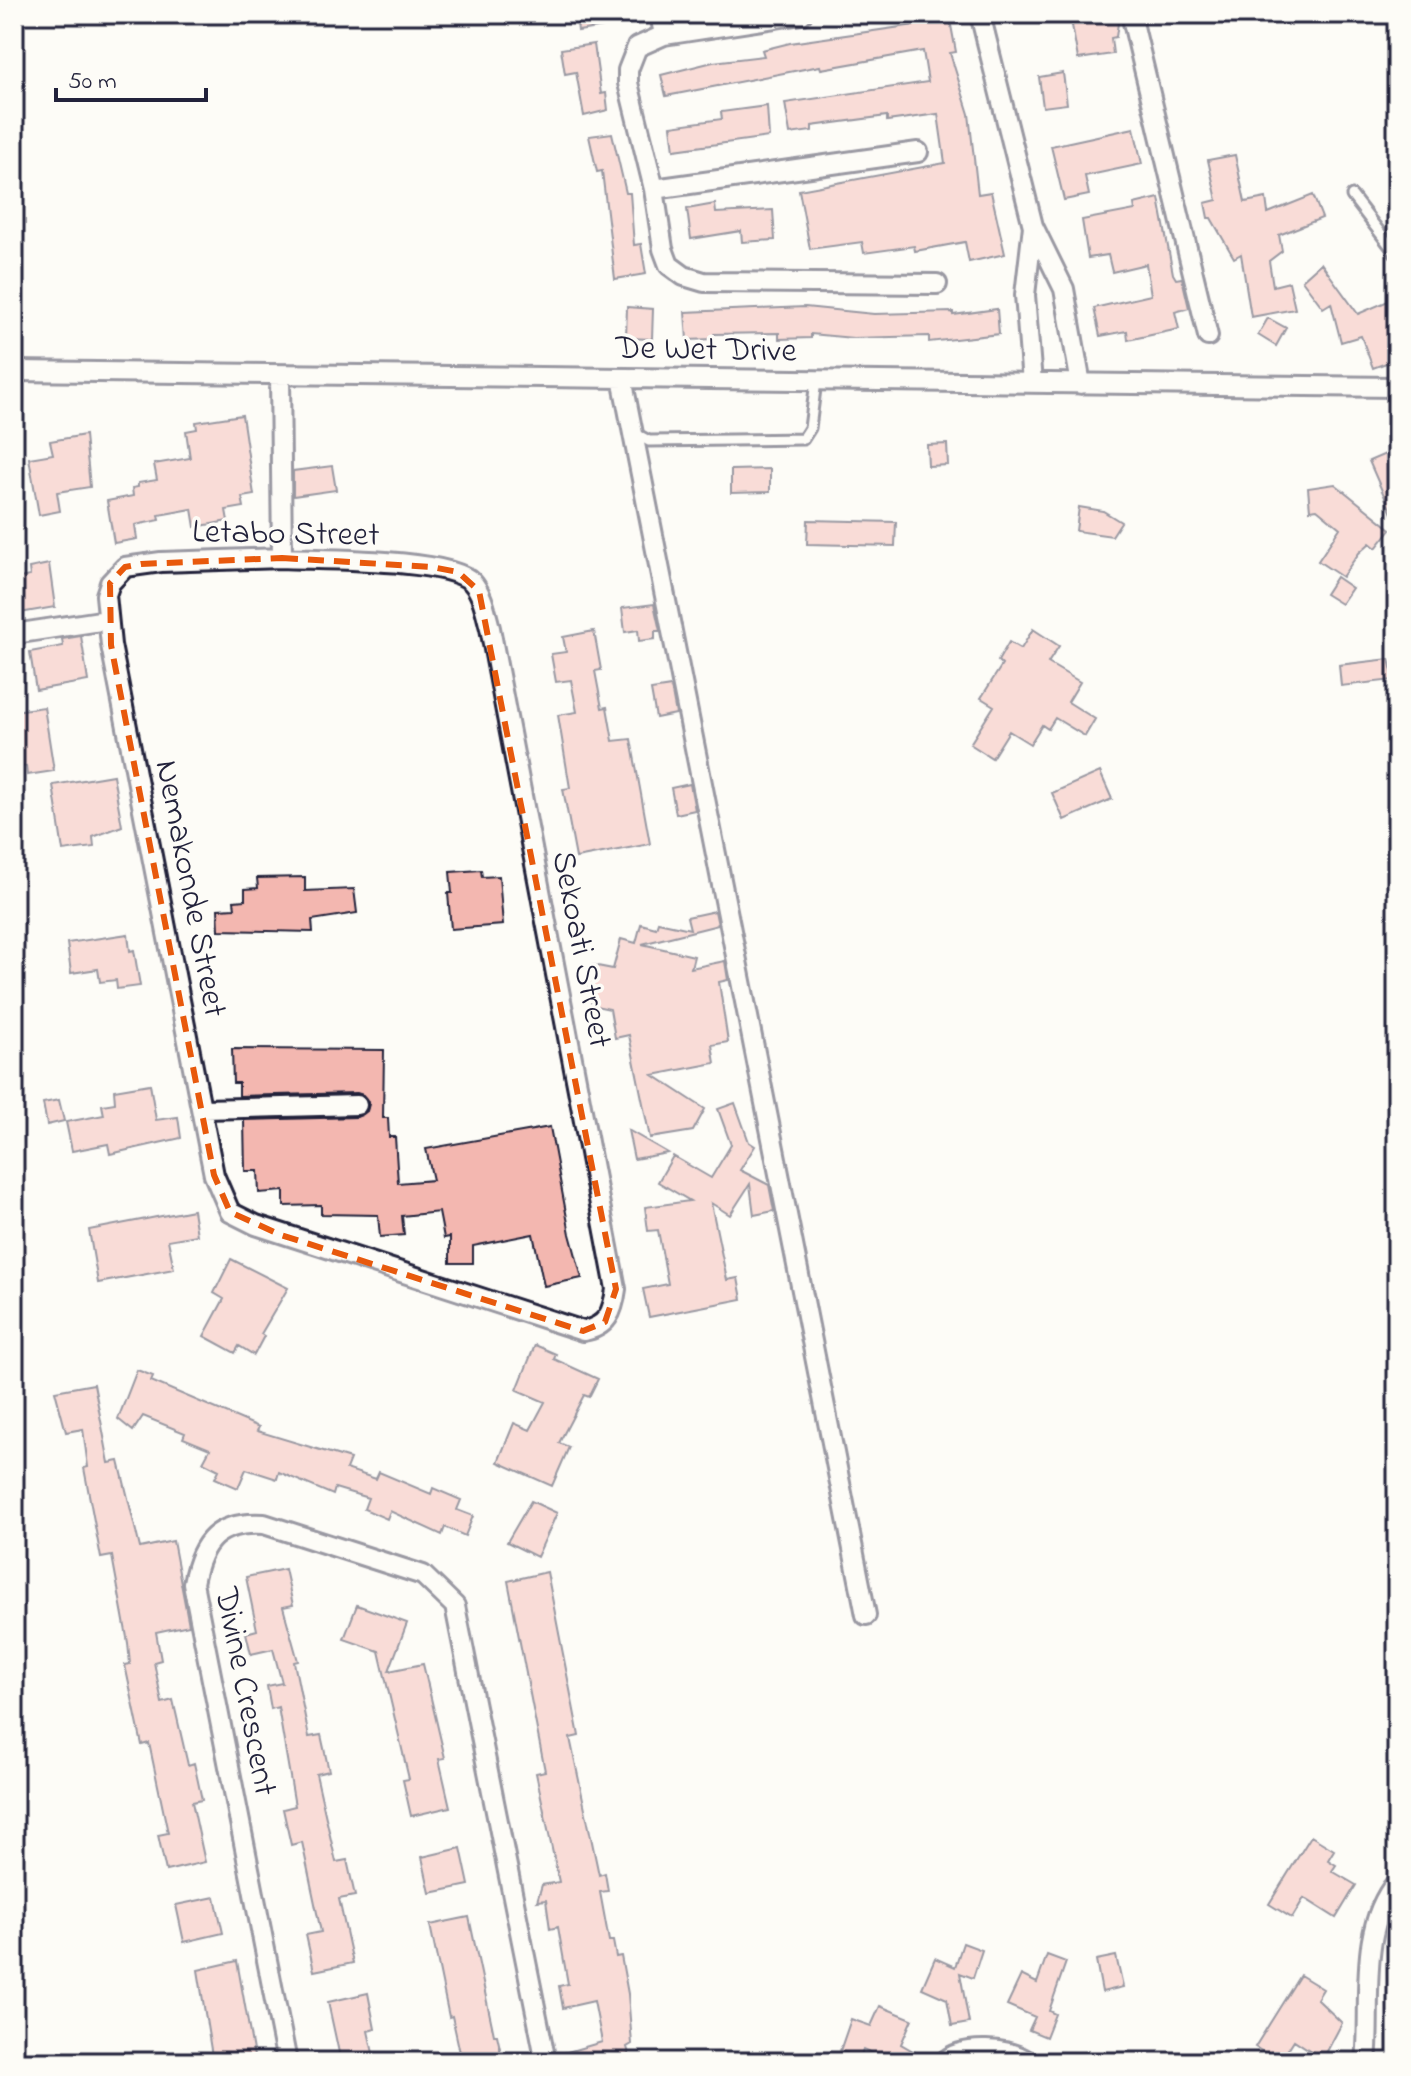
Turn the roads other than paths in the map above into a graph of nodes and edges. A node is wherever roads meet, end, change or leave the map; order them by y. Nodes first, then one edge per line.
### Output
1 (660, 14) edge
2 (802, 14) edge
3 (980, 14) edge
4 (1131, 14) edge
5 (664, 35) junction
6 (918, 152) dead end
7 (654, 189) junction
8 (1352, 196) dead end
9 (1033, 226) junction
10 (1397, 255) edge
11 (937, 284) dead end
12 (1208, 336) dead end
13 (14, 371) edge
14 (280, 375) junction
15 (622, 378) junction
16 (816, 381) junction
17 (1032, 383) junction
18 (1081, 384) junction
19 (1397, 387) edge
20 (632, 430) junction
21 (282, 558) junction
22 (458, 572) joint
23 (115, 576) joint
24 (107, 620) junction
25 (14, 634) edge
26 (357, 1105) dead end
27 (203, 1109) junction
28 (230, 1212) joint
29 (866, 1615) dead end
30 (1397, 1882) edge
31 (287, 2062) edge
32 (546, 2062) edge
33 (944, 2062) edge
34 (1029, 2062) edge
35 (1366, 2062) edge

1 - 5 street
2 - 5 street
3 - 9 street
4 - 12 street
5 - 7 street
6 - 7 street
7 - 11 street
8 - 10 lane
9 - 17 street
9 - 18 street
13 - 14 street, De Wet Drive
14 - 15 street, De Wet Drive
14 - 21 street
15 - 16 street, De Wet Drive
15 - 20 street
16 - 17 street, De Wet Drive
16 - 20 lane
17 - 18 street, De Wet Drive
18 - 19 street, De Wet Drive
20 - 29 street
21 - 22 street, Letabo Street
21 - 23 street, Letabo Street
22 - 28 street, Sekoati Street
23 - 24 street, Nemakonde Street
24 - 25 street
24 - 27 street, Nemakonde Street
26 - 27 street
27 - 28 street, Nemakonde Street
30 - 35 street
31 - 32 street, Divine Crescent
33 - 34 street

